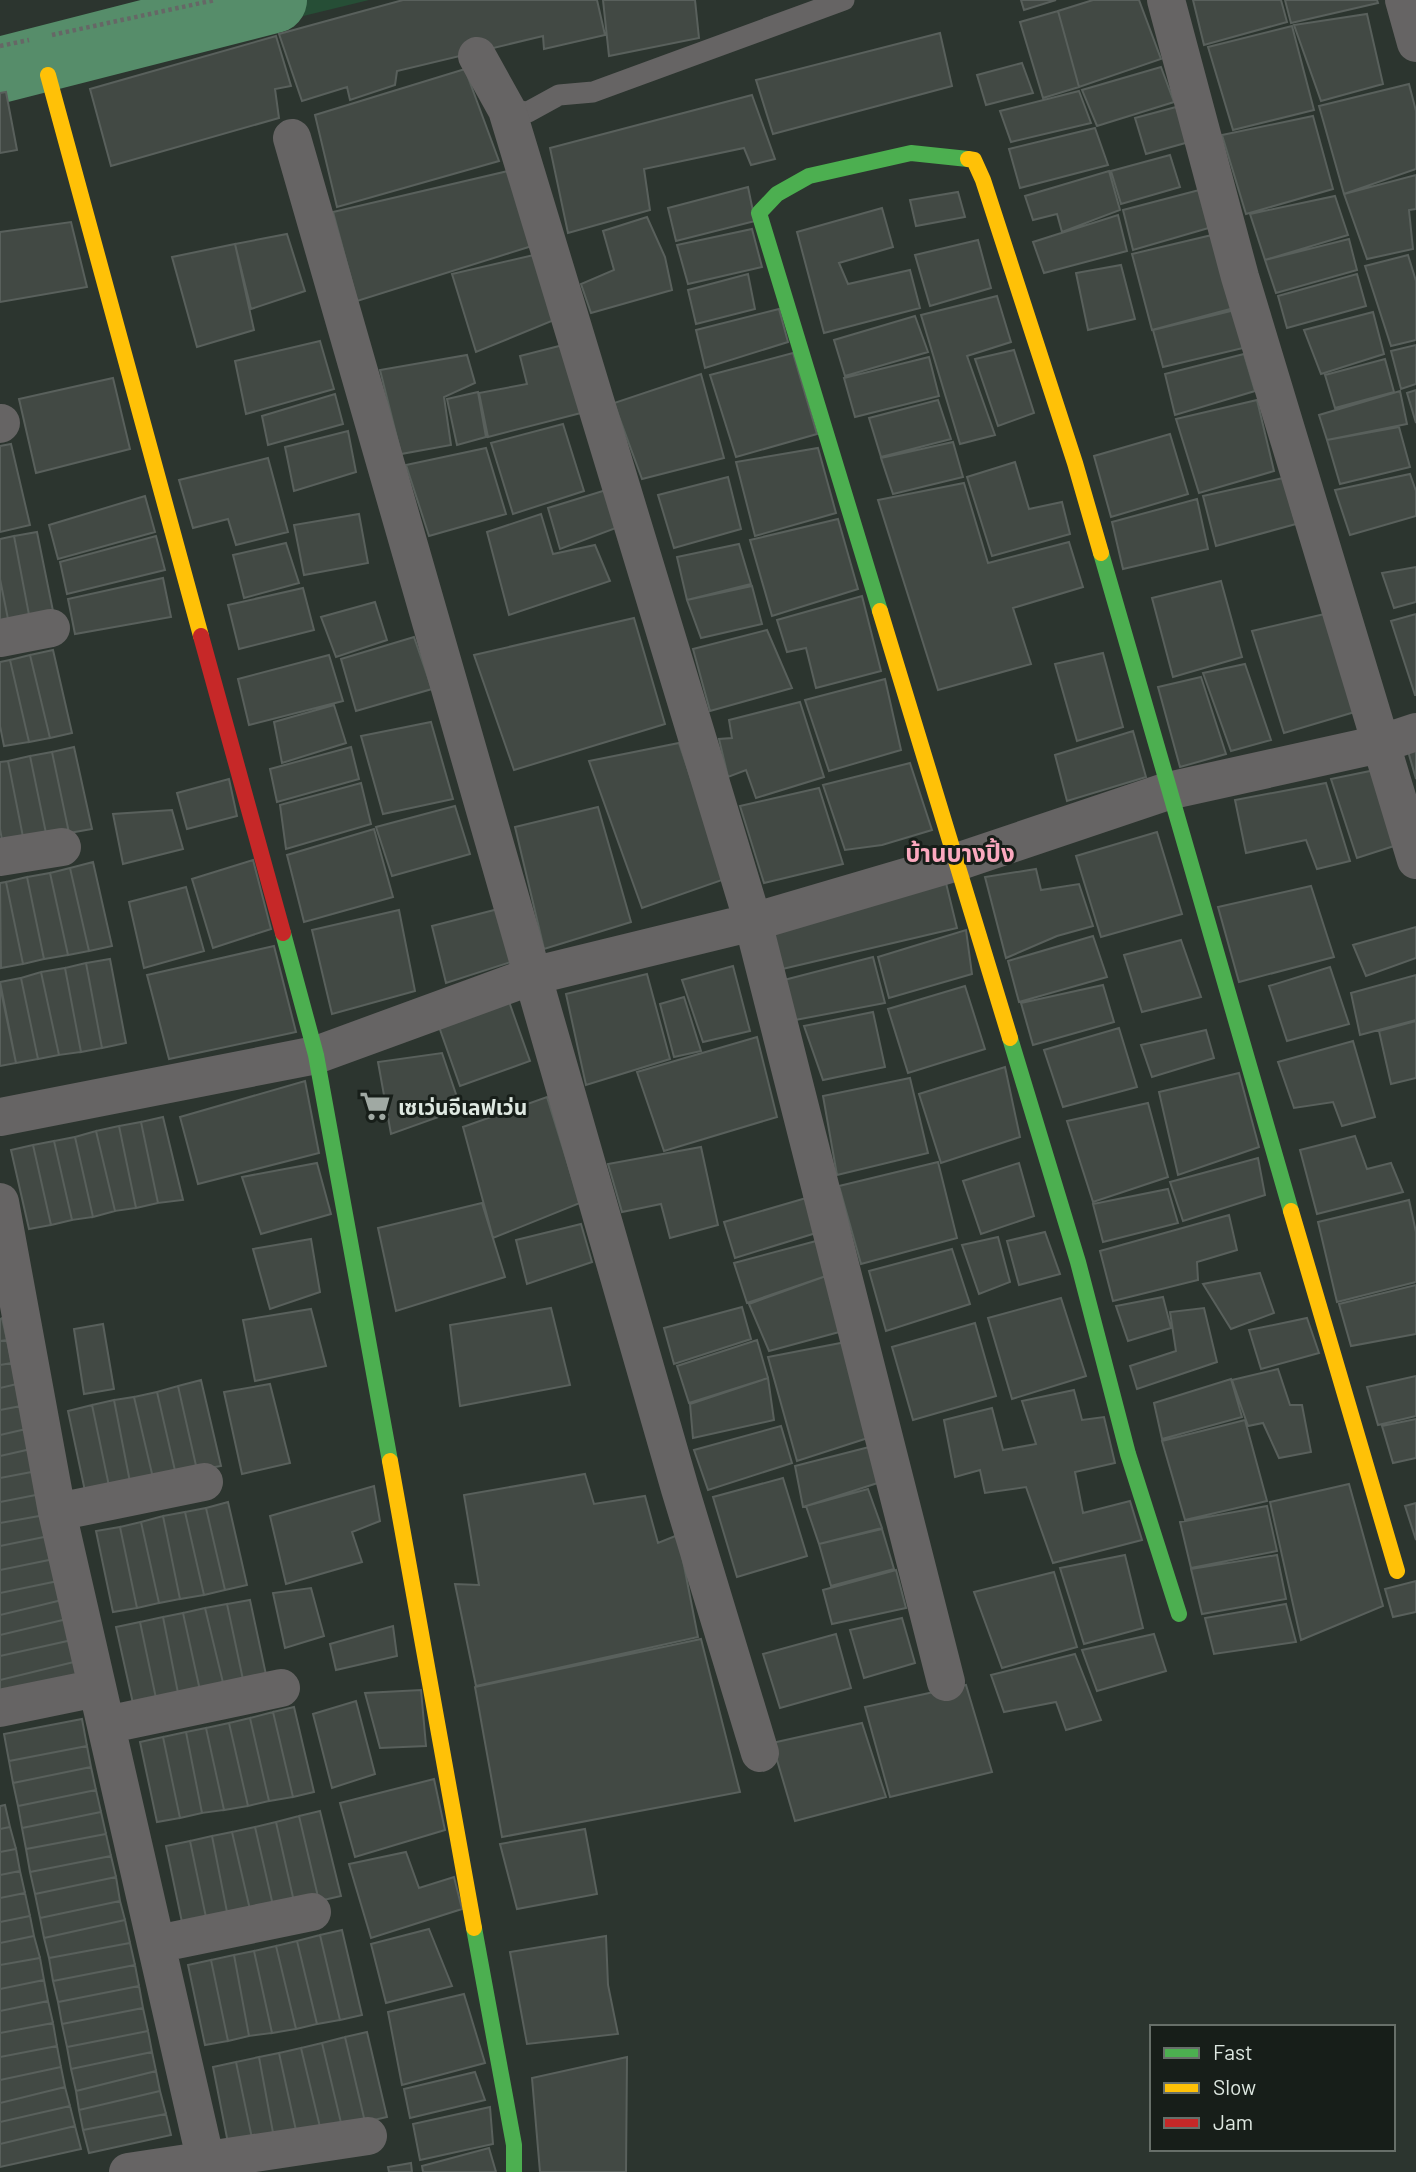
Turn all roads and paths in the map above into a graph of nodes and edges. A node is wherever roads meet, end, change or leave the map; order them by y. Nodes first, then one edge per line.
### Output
1 (215, 0) edge
2 (844, 0) edge
3 (1166, 0) edge
4 (1404, 0) edge
5 (1416, 43) edge
6 (0, 46) edge
7 (477, 56) dead end
8 (48, 75) dead end
9 (508, 110) junction
10 (292, 138) dead end
11 (51, 628) dead end
12 (0, 638) edge
13 (1416, 732) edge
14 (1380, 744) junction
15 (1168, 791) junction
16 (62, 847) dead end
17 (0, 857) edge
18 (1416, 860) edge
19 (957, 862) junction
20 (753, 922) junction
21 (532, 976) junction
22 (316, 1055) junction
23 (0, 1117) edge
24 (0, 1202) edge
25 (204, 1482) dead end
26 (57, 1511) junction
27 (1397, 1571) dead end
28 (1179, 1614) dead end
29 (946, 1682) dead end
30 (97, 1688) junction
31 (281, 1688) dead end
32 (0, 1708) edge
33 (106, 1725) junction
34 (760, 1753) dead end
35 (312, 1912) dead end
36 (157, 1944) junction
37 (368, 2136) dead end
38 (206, 2162) junction
39 (128, 2172) edge
40 (514, 2172) edge

1 - 6 path
2 - 9 lane
3 - 14 street
4 - 5 street
7 - 9 street
8 - 22 street
9 - 20 street
10 - 21 street
11 - 12 street
13 - 14 street
14 - 15 street
14 - 18 street
15 - 19 street
15 - 19 street
15 - 27 street
16 - 17 street
19 - 20 street
19 - 28 street
20 - 21 street
20 - 29 street
21 - 22 street
21 - 34 street
22 - 23 street
22 - 40 street
24 - 26 street
25 - 26 street
26 - 30 street
30 - 32 street
30 - 33 street
31 - 33 street
33 - 36 street
35 - 36 street
36 - 38 street
37 - 38 street
38 - 39 street

